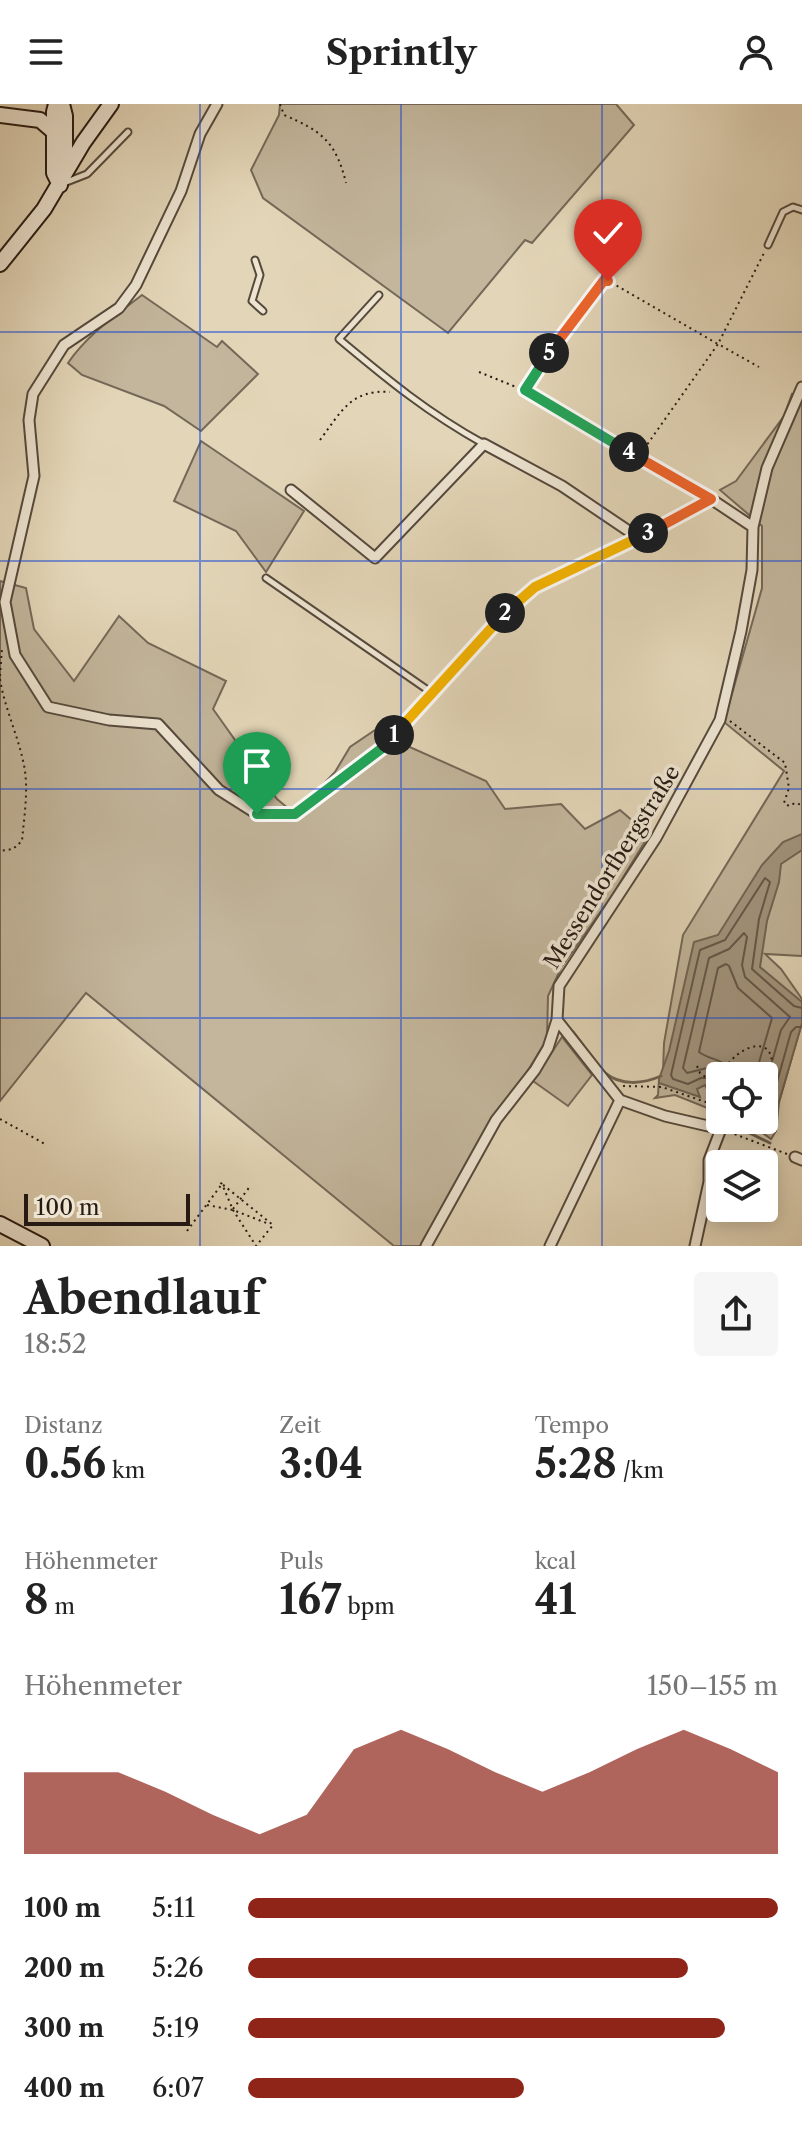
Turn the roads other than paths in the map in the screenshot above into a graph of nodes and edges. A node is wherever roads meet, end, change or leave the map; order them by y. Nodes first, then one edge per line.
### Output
1 (59, 104) edge
2 (111, 104) edge
3 (217, 104) edge
4 (0, 115) edge
5 (54, 132) junction
6 (128, 132) dead end
7 (62, 179) junction
8 (802, 210) edge
9 (768, 245) road end
10 (255, 260) dead end
11 (0, 264) edge
12 (379, 295) dead end
13 (263, 311) dead end
14 (557, 342) road end
15 (802, 387) edge
16 (484, 444) junction
17 (291, 490) dead end
18 (711, 499) junction
19 (753, 527) junction
20 (639, 538) junction
21 (266, 578) dead end
22 (433, 694) junction
23 (557, 1020) junction
24 (620, 1100) junction
25 (0, 1224) edge
26 (42, 1246) edge
27 (426, 1246) edge
28 (550, 1246) edge
29 (695, 1246) edge

1 - 5 main road
1 - 7 main road
2 - 7 main road
3 - 22 street
4 - 5 main road
5 - 7 main road
6 - 7 lane
7 - 11 main road
8 - 9 lane
10 - 13 lane
12 - 16 lane
14 - 18 street
15 - 19 street, Messendorfbergstraße
16 - 17 street
16 - 20 street
18 - 19 street
18 - 20 street
19 - 23 street, Messendorfbergstraße
20 - 22 street
21 - 22 lane
23 - 24 street
23 - 27 street, Messendorfbergstraße
24 - 28 street
24 - 29 street
25 - 26 main road

